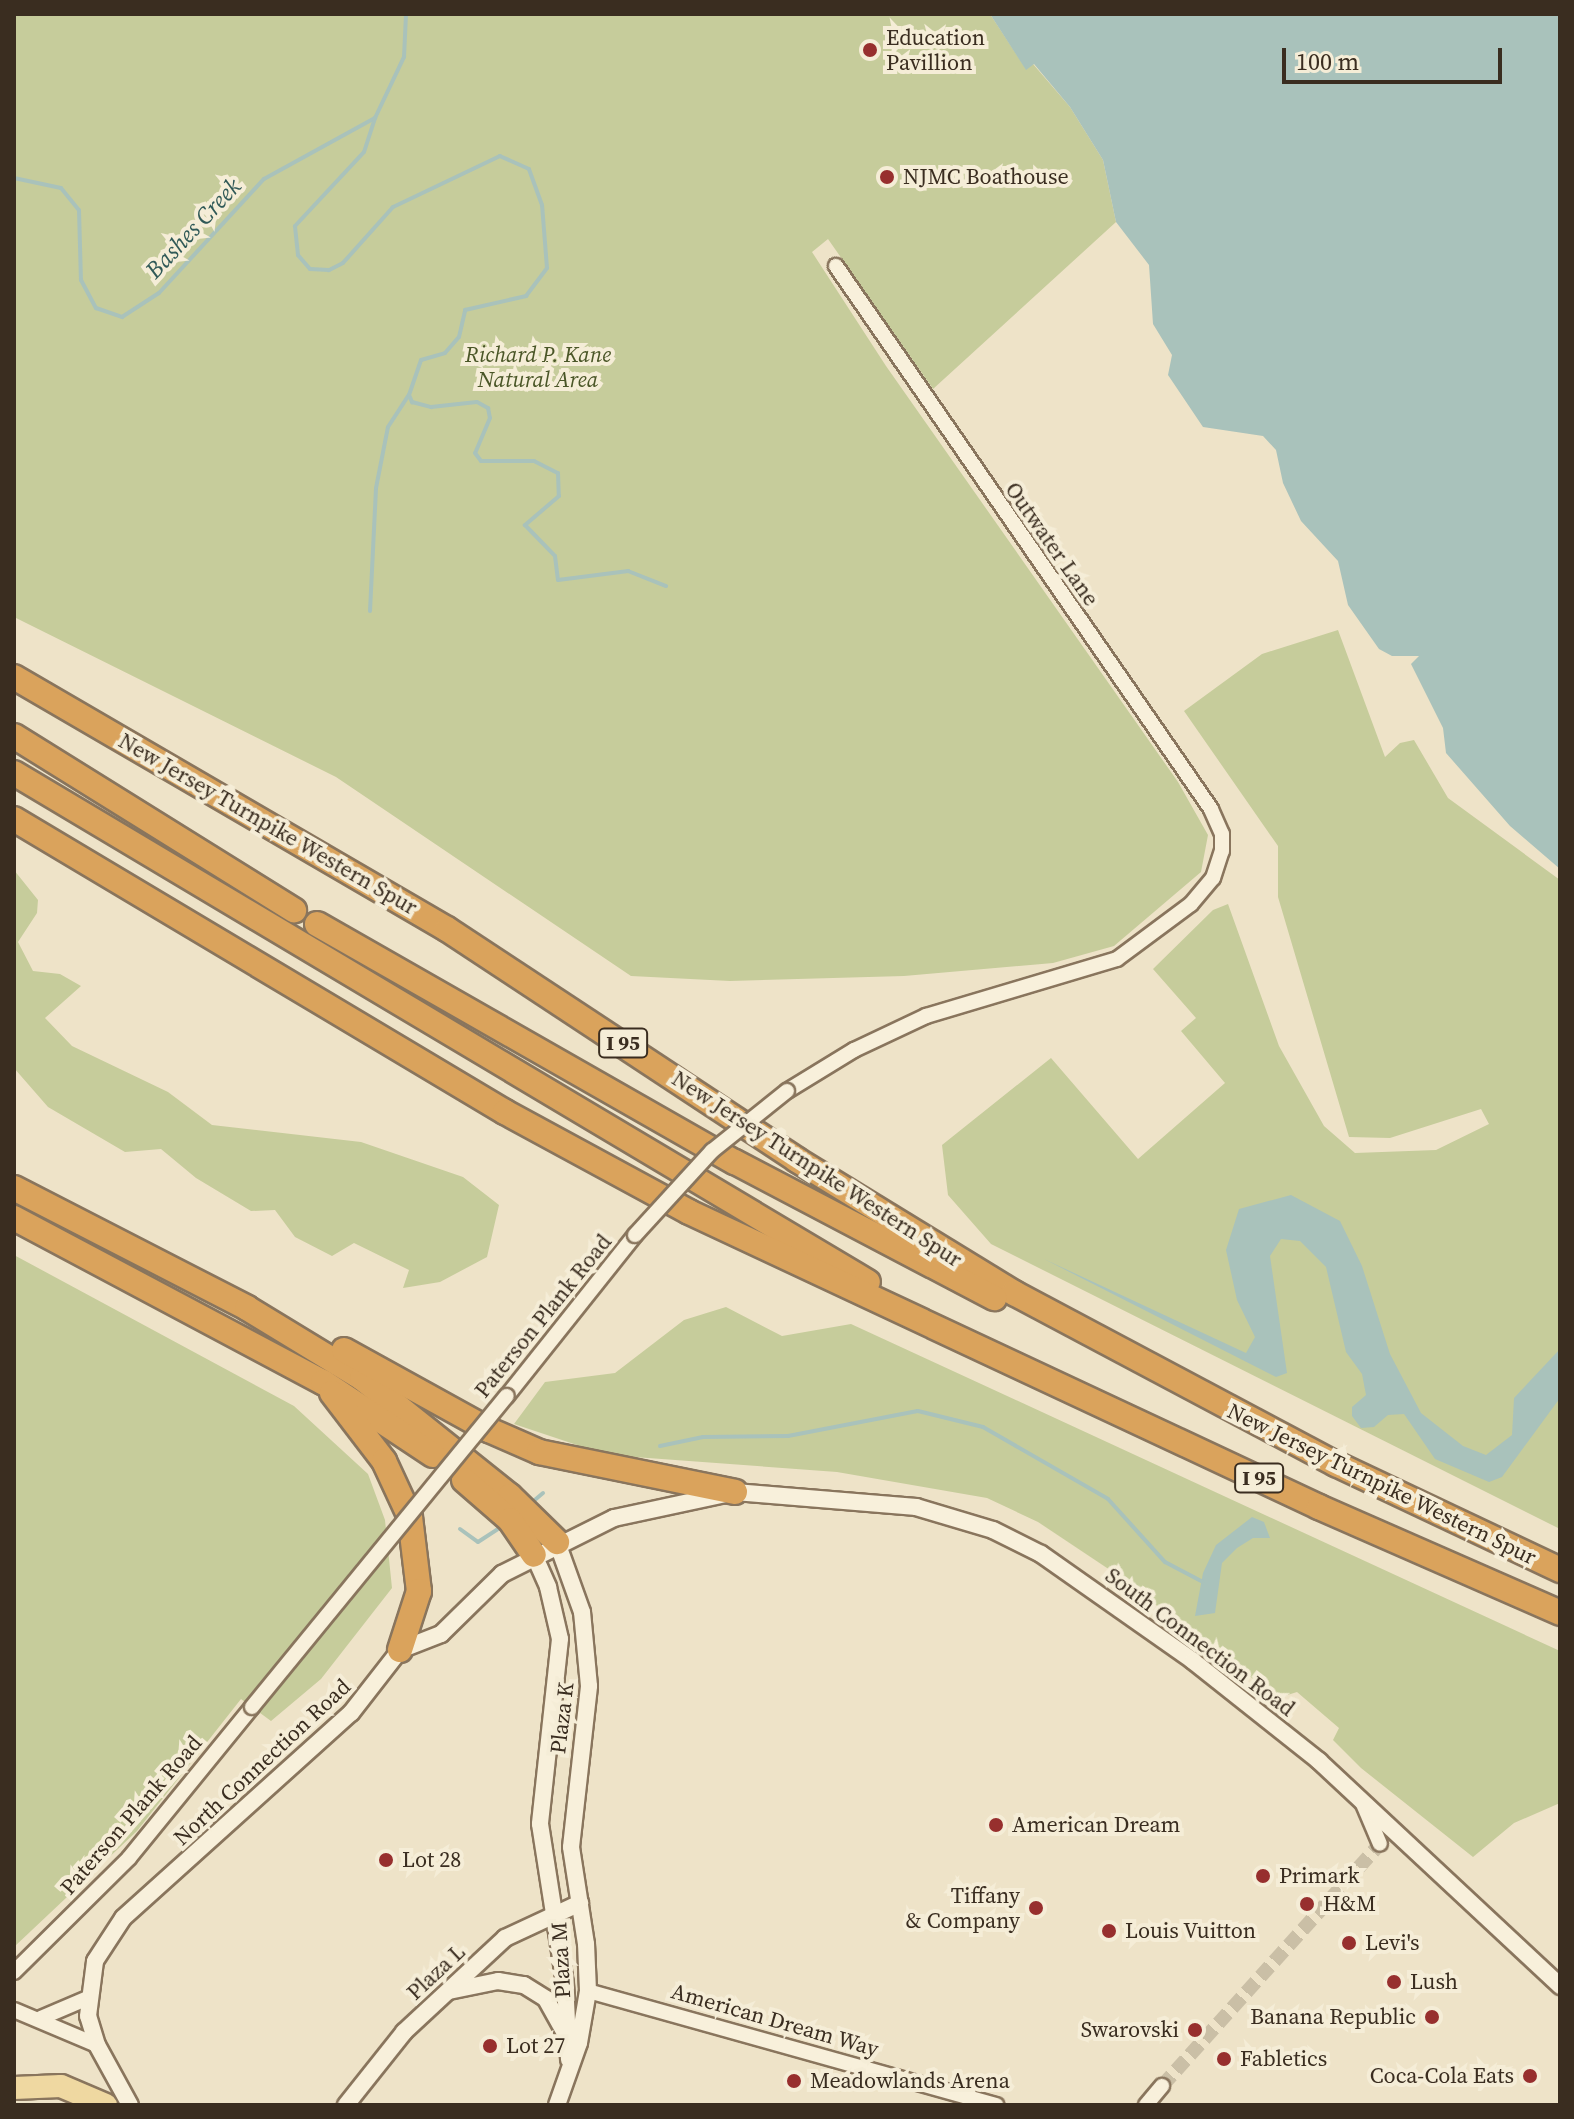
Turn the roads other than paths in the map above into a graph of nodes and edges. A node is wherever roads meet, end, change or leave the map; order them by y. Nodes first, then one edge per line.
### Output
1 (836, 266) dead end
2 (14, 677) edge
3 (14, 736) edge
4 (14, 773) edge
5 (14, 819) edge
6 (1222, 851) joint
7 (294, 910) dead end
8 (317, 924) dead end
9 (14, 1188) edge
10 (14, 1218) edge
11 (247, 1308) junction
12 (1089, 1335) junction
13 (960, 1339) junction
14 (323, 1382) junction
15 (735, 1492) junction
16 (504, 1502) junction
17 (528, 1526) junction
18 (557, 1542) junction
19 (534, 1555) junction
20 (1560, 1570) edge
21 (1560, 1613) edge
22 (400, 1650) junction
23 (1360, 1795) junction
24 (1380, 1844) dead end
25 (580, 1903) junction
26 (555, 1913) junction
27 (14, 1972) edge
28 (1560, 1986) edge
29 (448, 1991) junction
30 (588, 1991) junction
31 (88, 1998) junction
32 (14, 2010) edge
33 (40, 2018) junction
34 (566, 2038) junction
35 (97, 2045) junction
36 (569, 2060) junction
37 (1162, 2086) tunnel mouth
38 (14, 2088) edge
39 (106, 2105) edge
40 (130, 2105) edge
41 (346, 2105) edge
42 (557, 2105) edge
43 (996, 2105) edge
44 (1146, 2105) edge

1 - 6 street, Outwater Lane
2 - 12 highway, New Jersey Turnpike Western Spur / I 95
3 - 7 highway
4 - 13 highway
5 - 13 highway, New Jersey Turnpike Western Spur / I 95
6 - 27 street, Paterson Plank Road, bridge
8 - 12 highway
9 - 11 highway
10 - 14 highway
11 - 15 highway
11 - 16 highway
12 - 20 highway, New Jersey Turnpike Western Spur / I 95
13 - 21 highway, New Jersey Turnpike Western Spur / I 95
14 - 16 highway
14 - 22 highway
15 - 18 street
15 - 23 street, South Connection Road
16 - 17 highway
17 - 18 highway
17 - 19 highway
18 - 19 street
18 - 25 street, Plaza K
19 - 22 street
19 - 26 street, Plaza K
22 - 31 street, North Connection Road
23 - 24 street
23 - 28 street, South Connection Road
25 - 26 street, Plaza L
25 - 30 street, Plaza M
26 - 29 street, Plaza L
26 - 34 street, Plaza M
29 - 34 street
29 - 41 street, Plaza L
30 - 36 street, Plaza M
30 - 43 street, American Dream Way
31 - 33 street
31 - 35 street, North Connection Road
32 - 33 street
33 - 35 street
34 - 36 street, Plaza M
35 - 40 street, North Connection Road
36 - 42 street, Plaza M
37 - 44 street
38 - 39 main road

